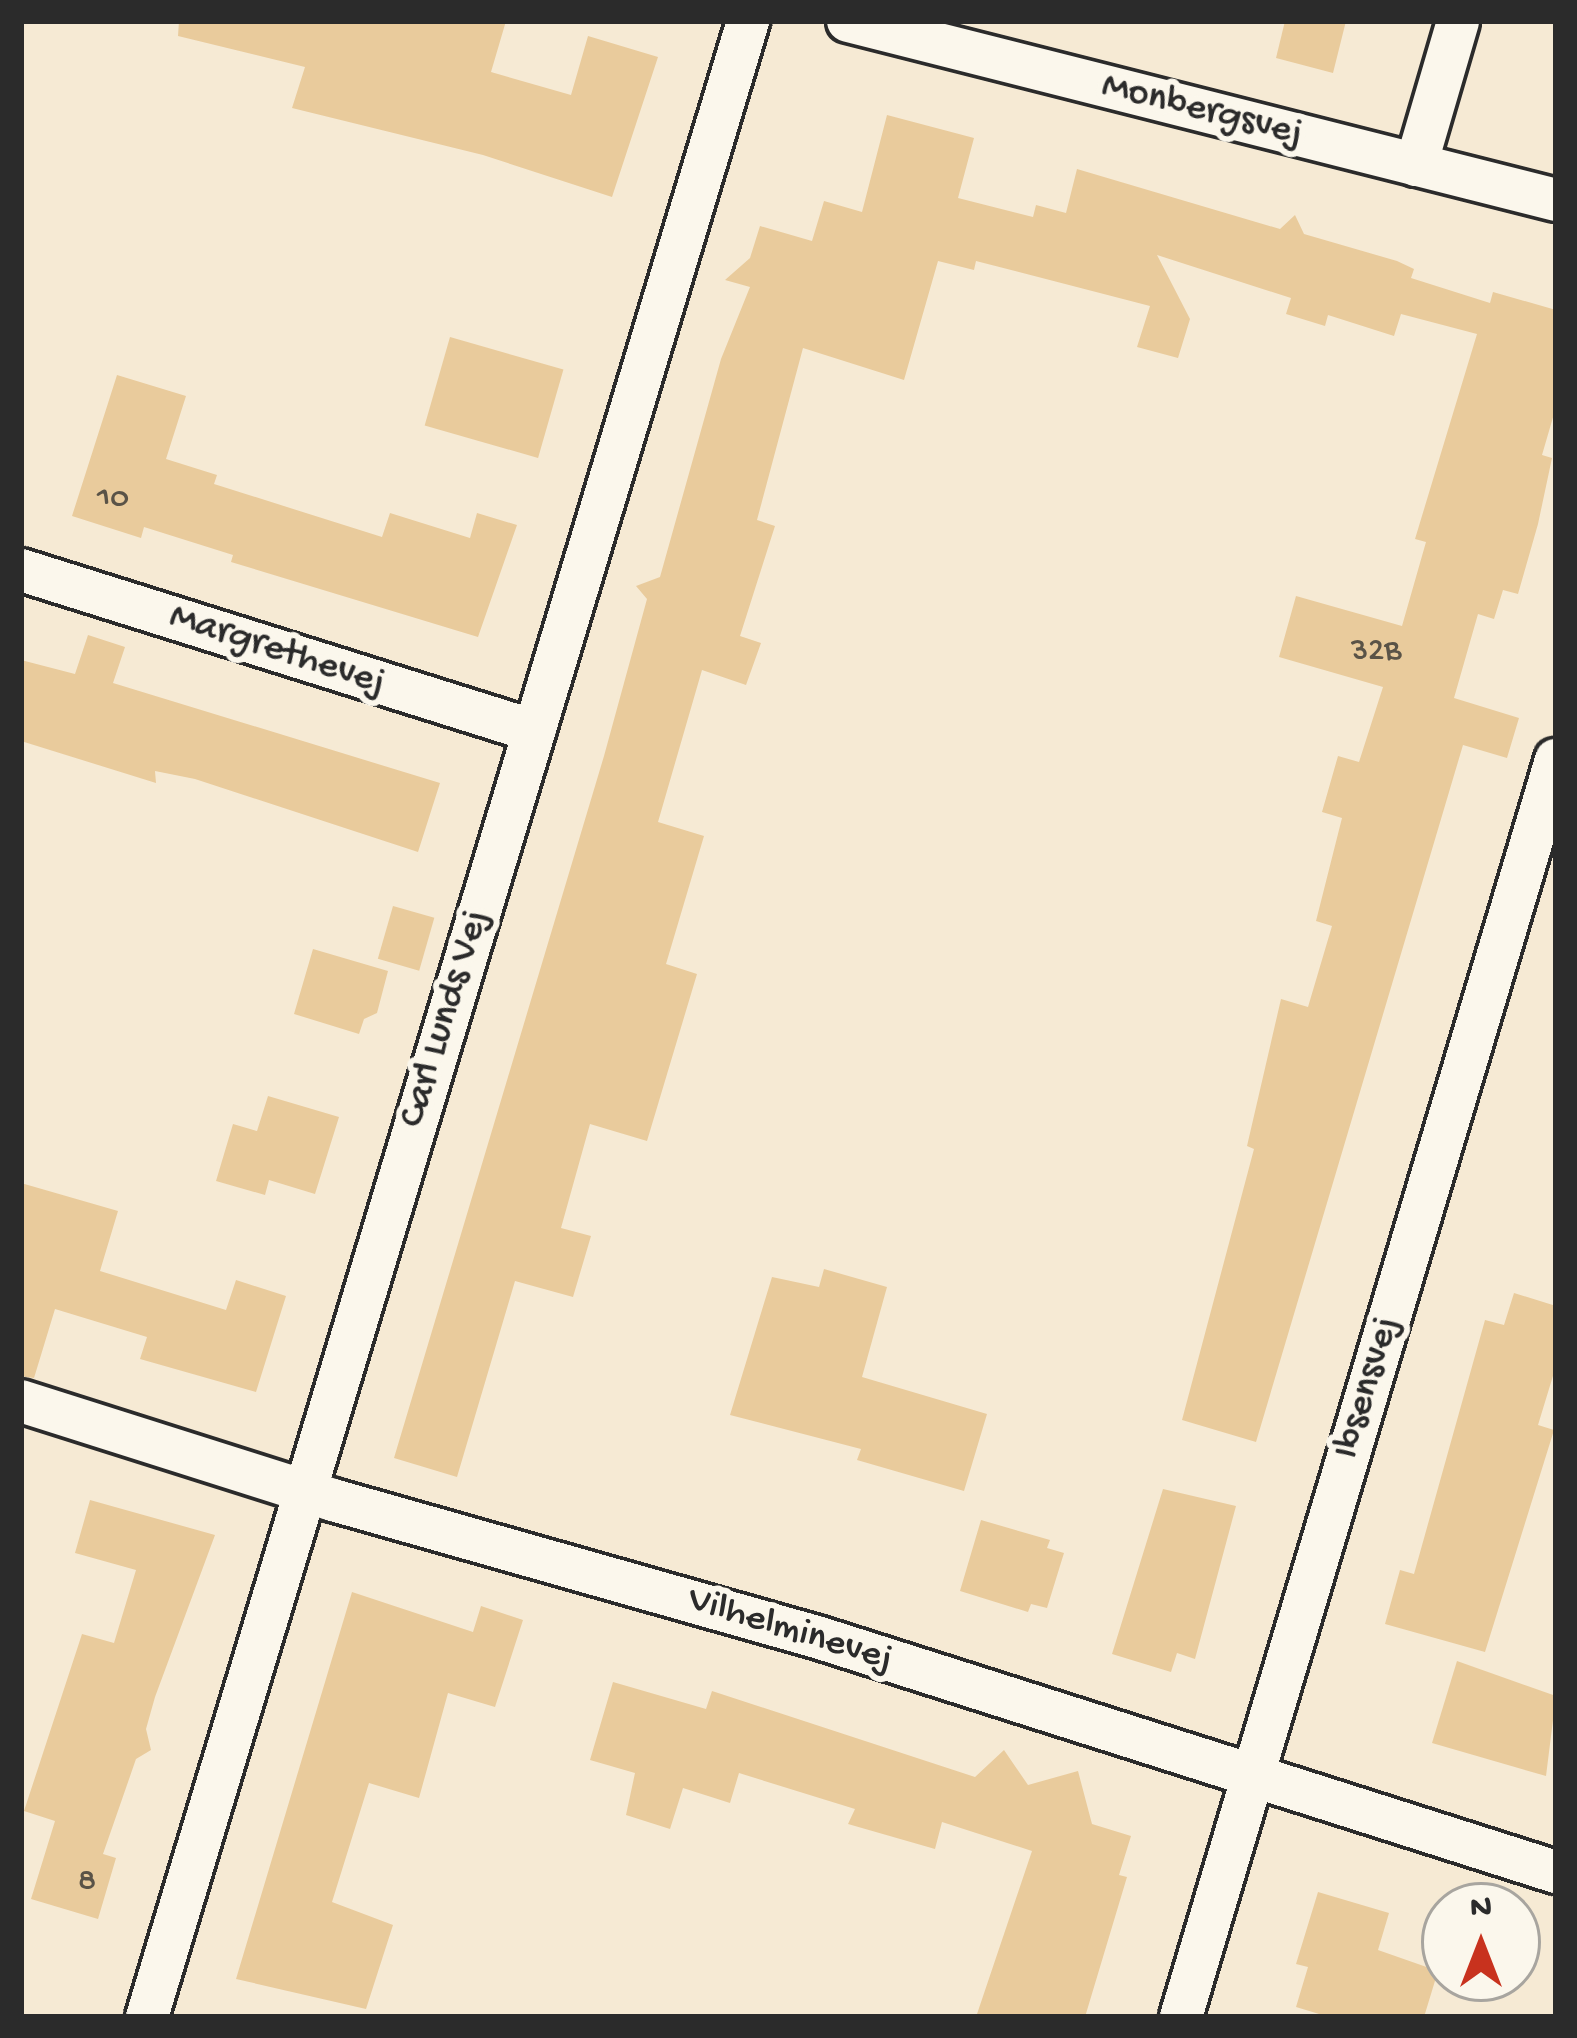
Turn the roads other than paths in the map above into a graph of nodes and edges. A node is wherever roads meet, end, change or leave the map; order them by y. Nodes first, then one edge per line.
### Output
1 (748, 21) edge
2 (848, 21) edge
3 (1458, 21) edge
4 (1416, 165) junction
5 (1556, 200) edge
6 (21, 570) edge
7 (534, 731) junction
8 (1556, 760) edge
9 (21, 1400) edge
10 (305, 1490) junction
11 (1251, 1777) junction
12 (1556, 1872) edge
13 (147, 2017) edge
14 (1180, 2017) edge

1 - 7 street, Carl Lunds Vej
2 - 4 street, Monbergsvej
3 - 4 street
4 - 5 street, Monbergsvej
6 - 7 street, Margrethevej
7 - 10 street, Carl Lunds Vej
8 - 11 street, Ibsensvej
9 - 10 street, Vilhelminevej
10 - 11 street, Vilhelminevej
10 - 13 street, Carl Lunds Vej
11 - 12 street, Vilhelminevej
11 - 14 street, Ibsensvej

